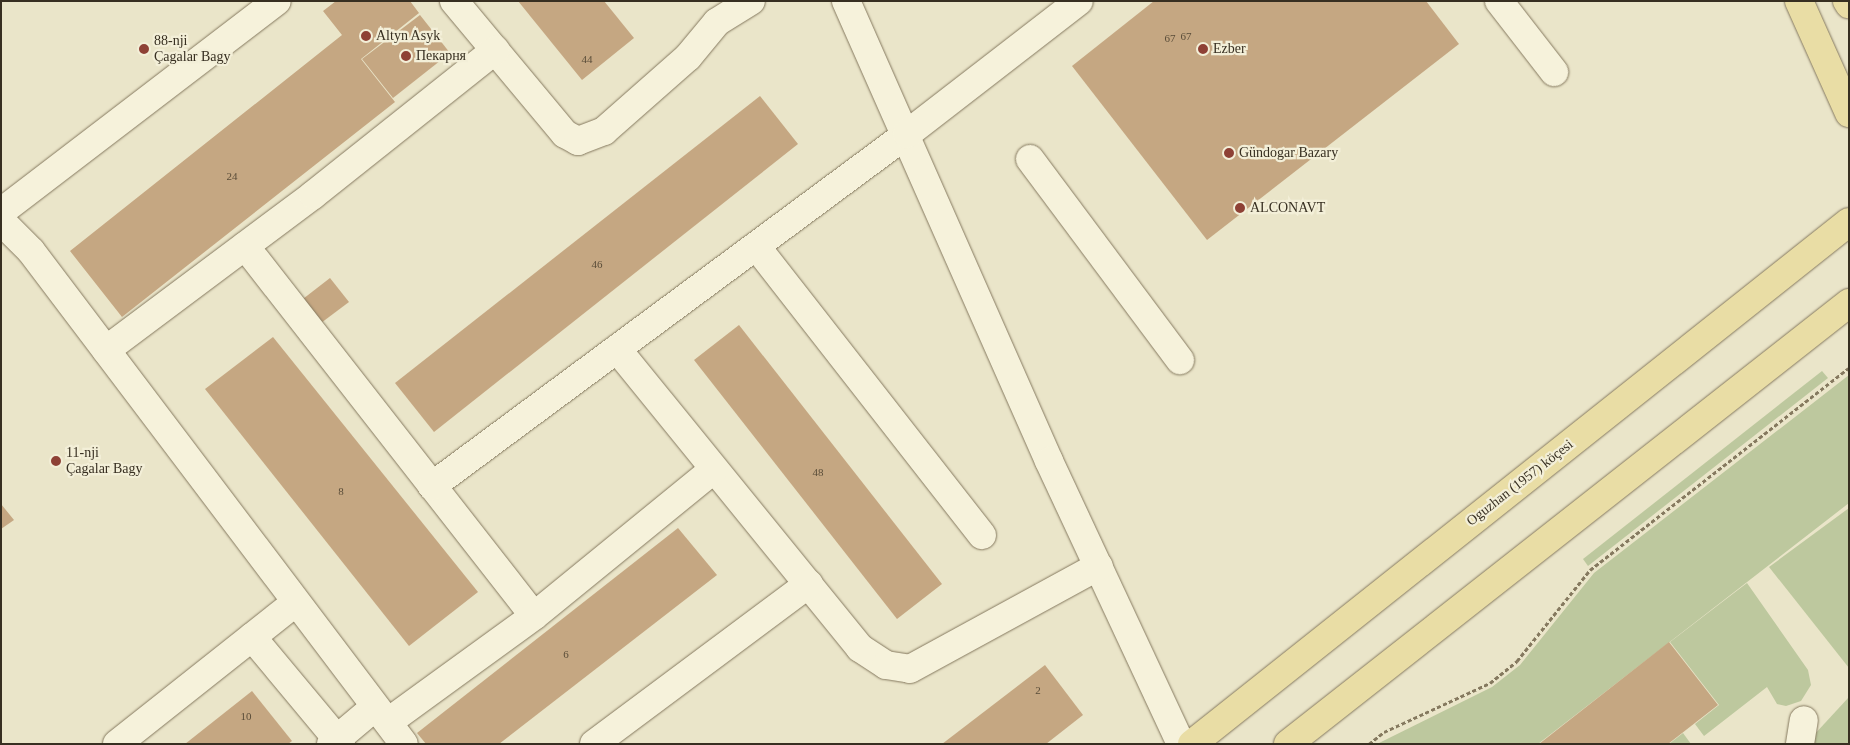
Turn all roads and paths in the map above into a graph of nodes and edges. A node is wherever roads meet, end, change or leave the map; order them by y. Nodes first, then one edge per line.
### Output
1 (277, 1) edge
2 (454, 1) edge
3 (751, 1) edge
4 (846, 1) edge
5 (1079, 1) edge
6 (1500, 1) edge
7 (1799, 1) edge
8 (495, 50) junction
9 (1554, 72) dead end
10 (1849, 113) edge
11 (907, 134) junction
12 (1030, 160) dead end
13 (1, 212) edge
14 (1, 221) edge
15 (1849, 222) edge
16 (245, 246) junction
17 (756, 246) junction
18 (1849, 303) edge
19 (616, 349) junction
20 (106, 350) junction
21 (1180, 360) dead end
22 (1849, 368) edge
23 (714, 469) junction
24 (432, 486) junction
25 (982, 535) dead end
26 (1099, 566) junction
27 (809, 584) junction
28 (296, 602) junction
29 (534, 616) junction
30 (252, 637) junction
31 (382, 714) junction
32 (612, 739) edge
33 (336, 742) edge
34 (117, 744) edge
35 (404, 744) edge
36 (1181, 744) edge
37 (1192, 744) edge
38 (1288, 744) edge
39 (1369, 744) edge

1 - 13 street
2 - 8 street
3 - 8 street
4 - 11 street
5 - 11 street
6 - 9 street
7 - 10 main road
8 - 16 street
11 - 17 street
11 - 26 street
12 - 21 street
14 - 20 street
15 - 37 main road, Oguzhan (1957) köçesi
16 - 20 street
16 - 24 street
17 - 19 street
17 - 25 street
18 - 38 main road
19 - 23 street
19 - 24 street
20 - 28 street
22 - 39 path
23 - 27 street
23 - 29 street
24 - 29 street
26 - 27 street
26 - 36 street
27 - 32 street
28 - 30 street
28 - 31 street
29 - 31 street
30 - 33 street
30 - 34 street
31 - 33 street
31 - 35 street

